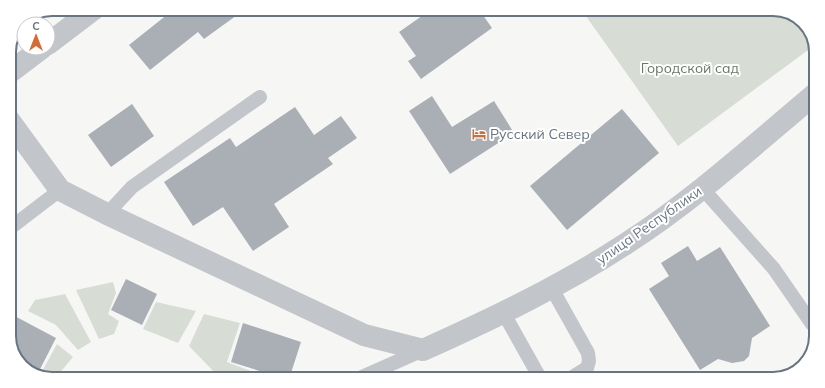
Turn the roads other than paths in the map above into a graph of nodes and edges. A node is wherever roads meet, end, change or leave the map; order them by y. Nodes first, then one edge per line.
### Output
1 (85, 16) edge
2 (56, 38) edge
3 (31, 56) edge
4 (16, 68) edge
5 (260, 97) dead end
6 (809, 99) edge
7 (16, 130) edge
8 (702, 188) junction
9 (60, 190) junction
10 (107, 214) junction
11 (16, 224) edge
12 (551, 287) junction
13 (503, 312) junction
14 (809, 320) edge
15 (423, 350) junction
16 (373, 372) edge
17 (537, 372) edge
18 (581, 372) edge

1 - 2 street
3 - 4 street
5 - 10 lane
6 - 8 street, улица Республики
7 - 9 street
8 - 12 street, улица Республики
8 - 14 lane
9 - 10 street
9 - 11 lane
10 - 15 street
12 - 13 street, улица Республики
12 - 18 lane
13 - 15 street, улица Республики
13 - 17 lane
15 - 16 lane

